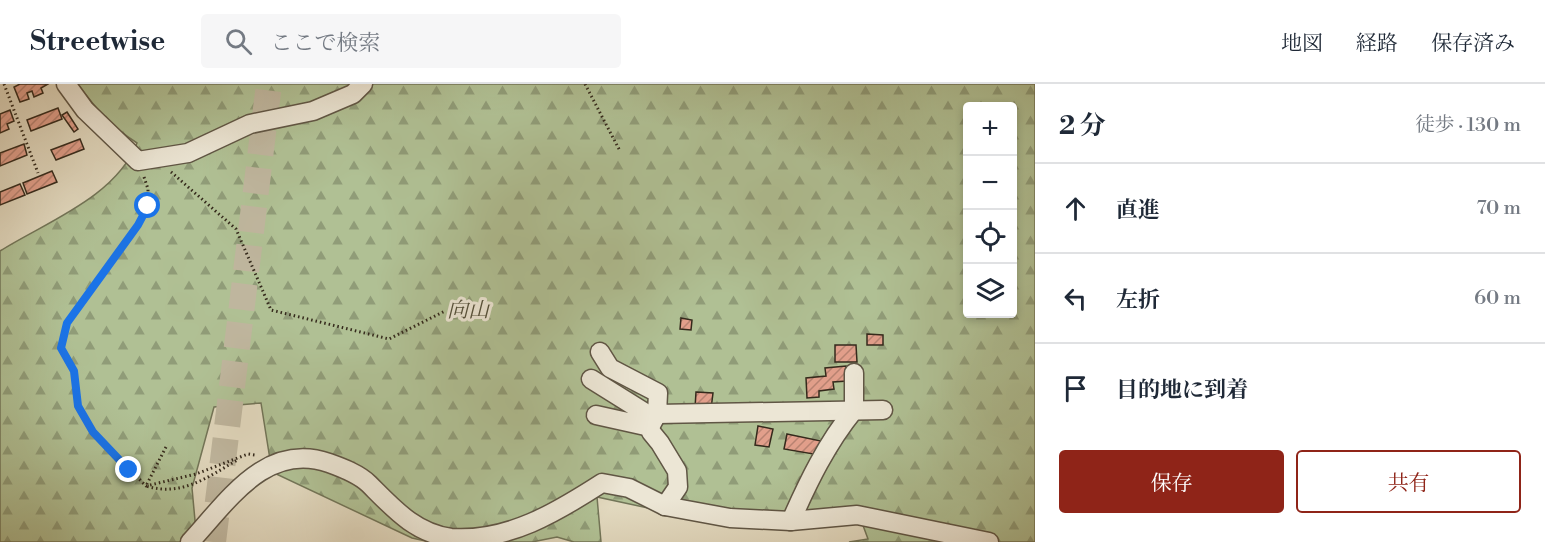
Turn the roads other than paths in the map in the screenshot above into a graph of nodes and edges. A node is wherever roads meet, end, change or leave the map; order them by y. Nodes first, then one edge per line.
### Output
1 (66, 84) edge
2 (363, 84) edge
3 (600, 352) dead end
4 (854, 373) dead end
5 (591, 379) dead end
6 (854, 410) junction
7 (883, 410) dead end
8 (596, 415) dead end
9 (653, 420) junction
10 (665, 506) junction
11 (792, 521) junction
12 (190, 542) edge
13 (989, 542) edge

1 - 2 street
3 - 9 street
4 - 6 street
5 - 9 street
6 - 7 street
6 - 9 street
6 - 11 street
8 - 9 street
9 - 10 street
10 - 11 street
10 - 12 street
11 - 13 street

